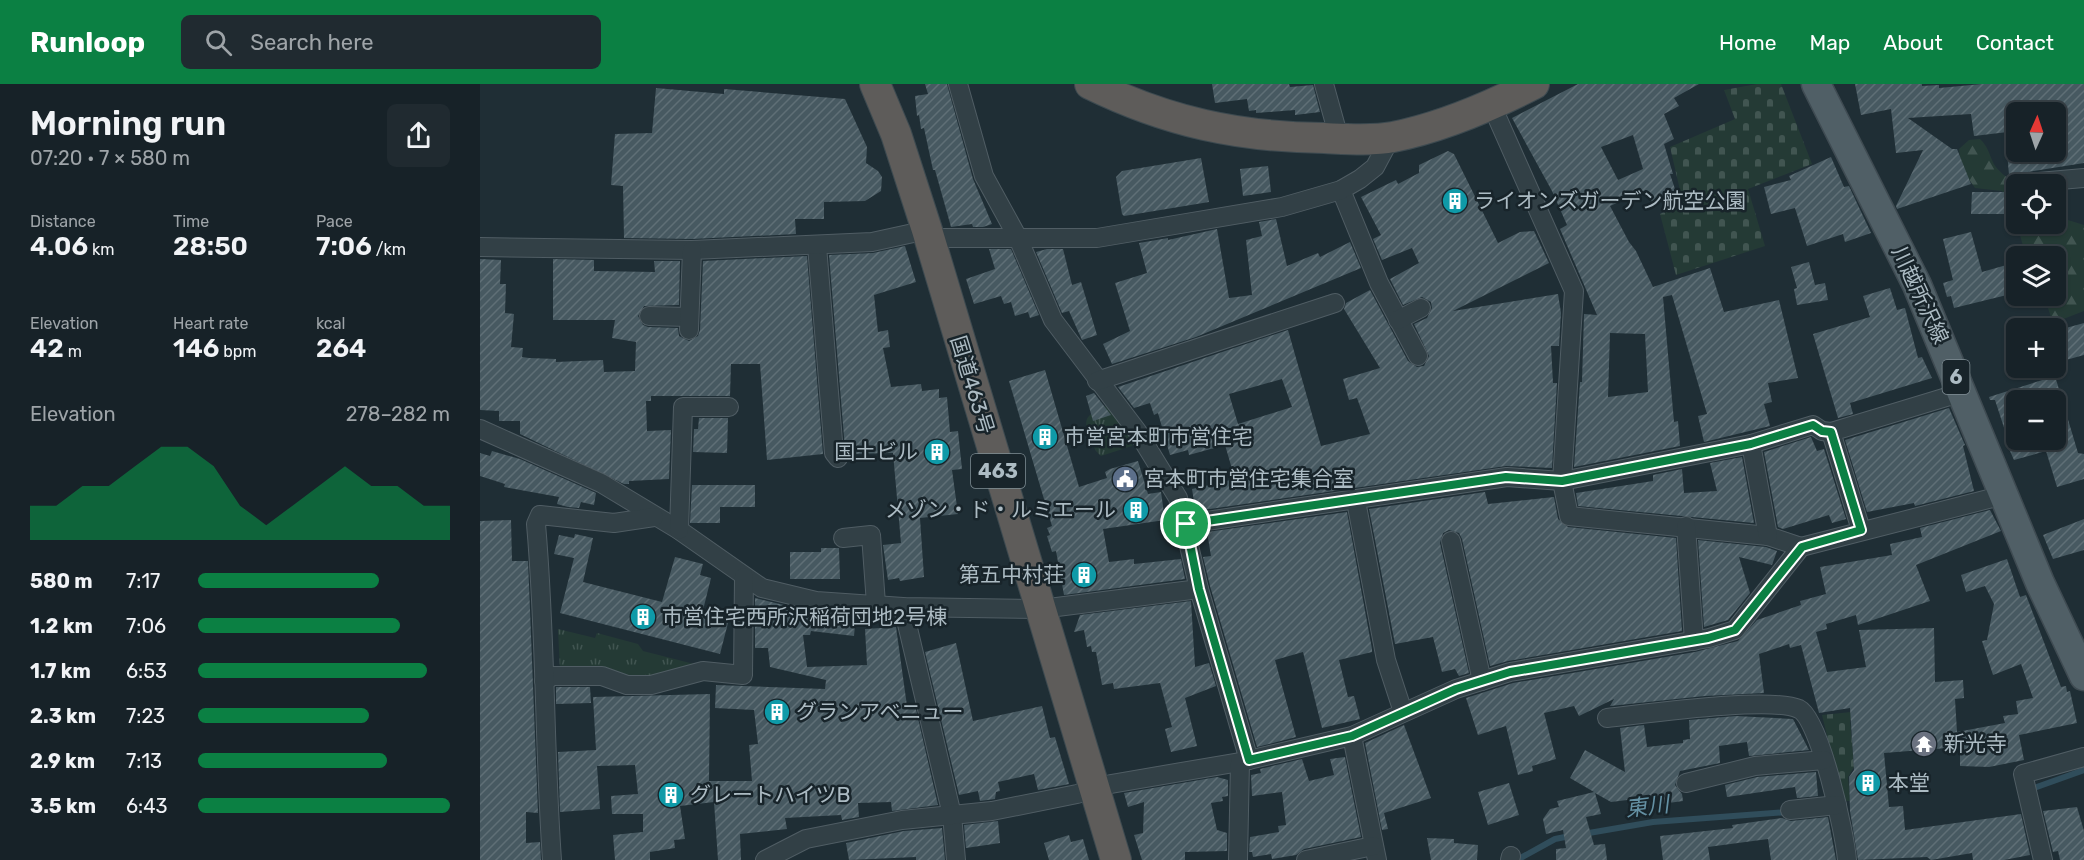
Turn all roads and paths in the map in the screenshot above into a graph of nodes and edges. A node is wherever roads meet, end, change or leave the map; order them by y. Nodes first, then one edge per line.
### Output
1 (875, 84) edge
2 (958, 84) edge
3 (1090, 84) edge
4 (1324, 84) edge
5 (1534, 84) edge
6 (1816, 84) edge
7 (1492, 106) junction
8 (1391, 137) junction
9 (1340, 138) junction
10 (2084, 178) edge
11 (2066, 180) edge
12 (1341, 190) junction
13 (928, 234) junction
14 (1018, 238) junction
15 (817, 246) junction
16 (480, 247) edge
17 (692, 250) junction
18 (1335, 303) dead end
19 (1421, 308) dead end
20 (649, 316) dead end
21 (1398, 320) junction
22 (1418, 356) dead end
23 (1097, 381) junction
24 (1963, 392) junction
25 (729, 408) dead end
26 (480, 429) edge
27 (1831, 432) junction
28 (1751, 444) junction
29 (838, 458) dead end
30 (1562, 481) junction
31 (2004, 495) junction
32 (1356, 501) junction
33 (654, 517) junction
34 (1186, 524) junction
35 (1686, 526) junction
36 (679, 530) junction
37 (1861, 530) junction
38 (1768, 536) junction
39 (843, 538) dead end
40 (1450, 541) dead end
41 (1802, 547) junction
42 (744, 577) junction
43 (1199, 589) junction
44 (876, 604) junction
45 (903, 607) junction
46 (1041, 609) junction
47 (1694, 640) junction
48 (2081, 666) edge
49 (544, 681) junction
50 (1482, 681) junction
51 (1403, 712) junction
52 (1607, 718) dead end
53 (1352, 736) junction
54 (2084, 757) edge
55 (1824, 760) junction
56 (1245, 761) junction
57 (1686, 783) dead end
58 (1095, 789) junction
59 (1838, 807) junction
60 (1790, 810) dead end
61 (952, 815) junction
62 (1375, 853) edge
63 (2037, 859) edge
64 (552, 860) edge
65 (765, 860) edge
66 (956, 860) edge
67 (1116, 860) edge
68 (1238, 860) edge
69 (1306, 860) edge
70 (1848, 860) edge

1 - 13 highway, 国道463号 / 463
2 - 14 street
3 - 9 highway
4 - 9 street
5 - 7 highway
6 - 24 main road, 川越所沢線 / 6
7 - 8 highway
7 - 30 street
8 - 9 highway
8 - 12 street
10 - 11 street
12 - 14 street
12 - 21 street
13 - 14 street
13 - 15 street
13 - 46 highway, 国道463号 / 463
14 - 23 street
15 - 17 street
15 - 29 street
16 - 17 street
17 - 20 street
18 - 23 street
19 - 21 street
21 - 22 street
23 - 34 street
24 - 27 street
24 - 31 main road, 川越所沢線 / 6
25 - 36 street
26 - 33 street
27 - 28 street
27 - 37 street
28 - 30 street
28 - 38 street
30 - 32 street
30 - 35 street
31 - 37 street
31 - 48 main road, 川越所沢線 / 6
32 - 34 street
32 - 51 street
33 - 36 street
33 - 49 street
34 - 43 street
35 - 38 street
35 - 47 street
36 - 42 street
37 - 41 street
38 - 41 street
39 - 44 street
40 - 50 street
41 - 47 street
42 - 44 street
42 - 49 street
43 - 46 street
43 - 56 street
44 - 45 street
45 - 46 street
45 - 61 street
46 - 58 highway, 国道463号 / 463
47 - 50 street
49 - 64 street
50 - 51 street
51 - 53 street
52 - 55 street
53 - 56 street
53 - 62 street
54 - 63 street
55 - 57 street
55 - 59 street
56 - 58 street
56 - 68 street
58 - 61 street
58 - 67 highway, 国道463号 / 463
59 - 60 street
59 - 70 street
61 - 65 street
61 - 66 street
62 - 69 street

